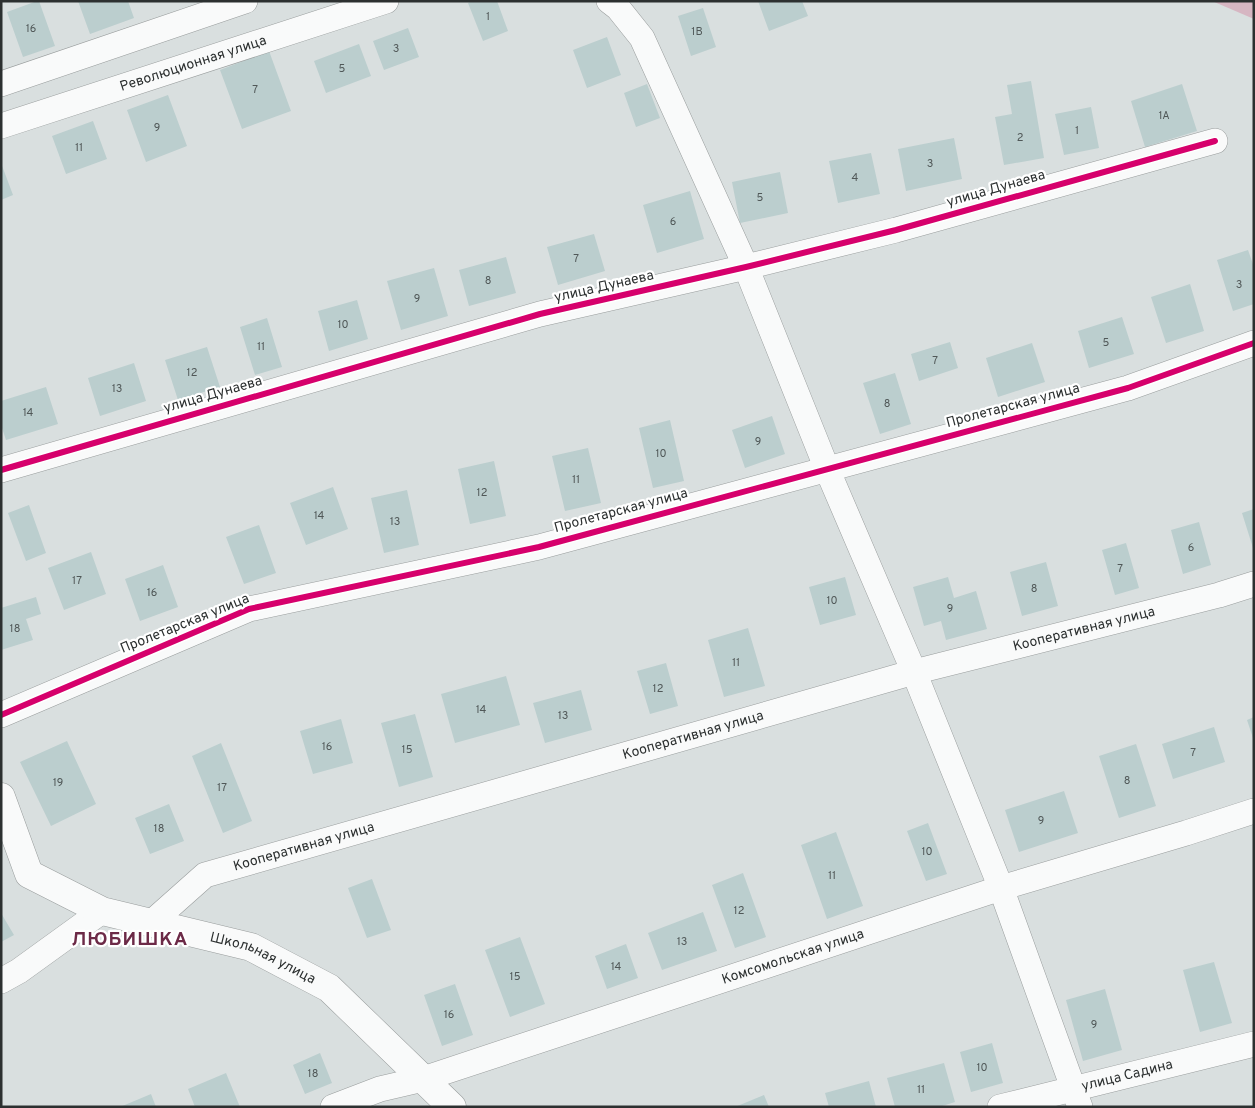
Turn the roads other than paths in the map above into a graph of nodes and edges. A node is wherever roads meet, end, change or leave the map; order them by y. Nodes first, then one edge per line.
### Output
1 (245, 1) edge
2 (386, 1) edge
3 (620, 3) edge
4 (349, 7) edge
5 (1, 84) edge
6 (1, 126) edge
7 (1215, 141) dead end
8 (746, 267) junction
9 (1254, 343) edge
10 (827, 469) junction
11 (1, 470) edge
12 (1254, 584) edge
13 (914, 672) junction
14 (1, 714) edge
15 (1, 797) edge
16 (1254, 811) edge
17 (1001, 888) junction
18 (102, 911) junction
19 (151, 923) junction
20 (1, 981) edge
21 (1254, 1044) edge
22 (423, 1079) junction
23 (1076, 1098) edge
24 (333, 1107) edge
25 (452, 1107) edge
26 (1000, 1107) edge

1 - 5 street
2 - 4 street, Революционная улица
3 - 8 street
4 - 6 street, Революционная улица
7 - 8 street, улица Дунаева
8 - 10 street
8 - 11 street, улица Дунаева
9 - 10 street, Пролетарская улица
10 - 13 street
10 - 14 street, Пролетарская улица
12 - 13 street, Кооперативная улица
13 - 17 street
13 - 19 street, Кооперативная улица
15 - 18 street, Школьная улица
16 - 17 street, Комсомольская улица
17 - 22 street, Комсомольская улица
17 - 23 street
18 - 19 street, Школьная улица
18 - 20 street
19 - 22 street, Школьная улица
21 - 23 street, улица Садина
22 - 24 street, Комсомольская улица
22 - 25 street, Школьная улица
23 - 26 street, улица Садина

